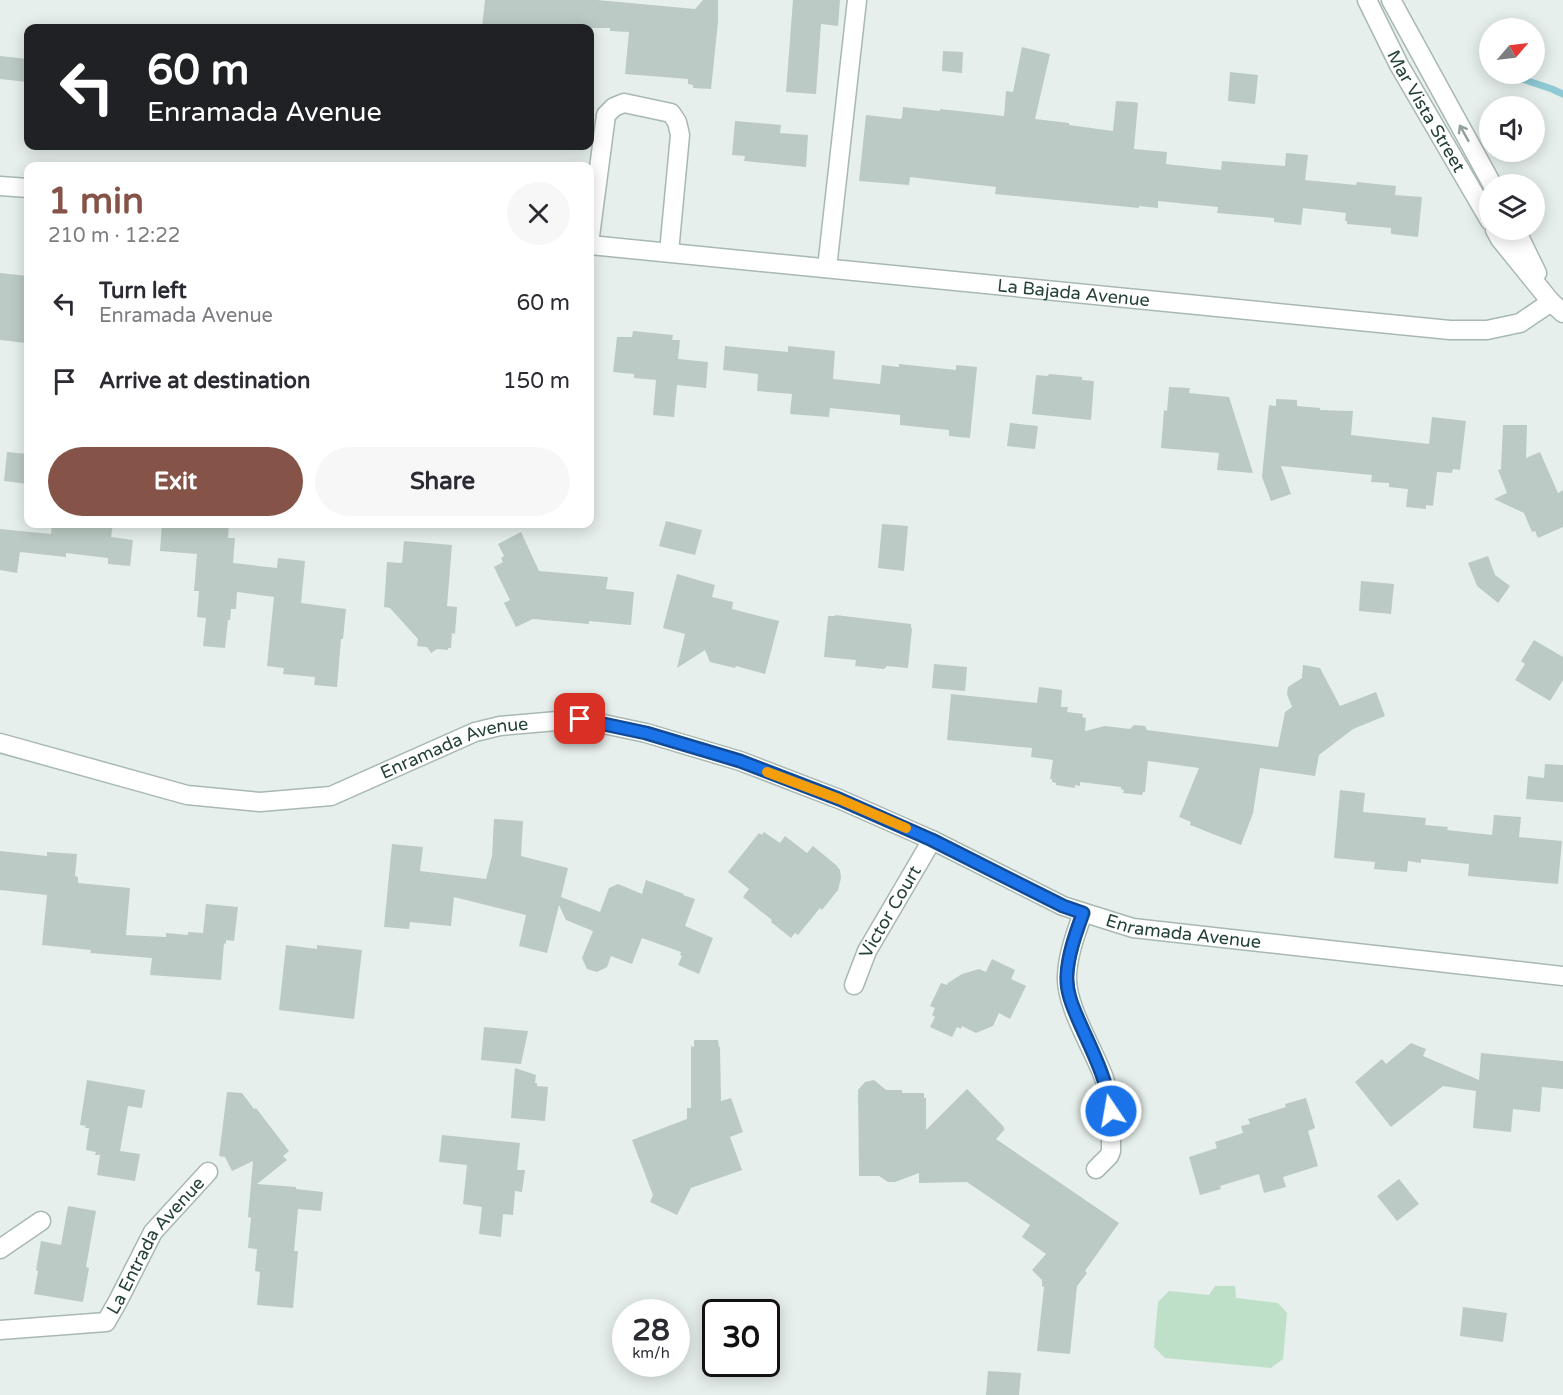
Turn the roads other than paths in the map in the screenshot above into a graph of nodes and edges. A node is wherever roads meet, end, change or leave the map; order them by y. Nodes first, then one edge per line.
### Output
1 (857, 0) edge
2 (1368, 0) edge
3 (1391, 0) edge
4 (1487, 174) edge
5 (0, 186) edge
6 (24, 188) edge
7 (1479, 202) edge
8 (594, 206) edge
9 (1501, 240) edge
10 (1521, 240) edge
11 (594, 244) edge
12 (669, 252) junction
13 (827, 268) junction
14 (1557, 307) edge
15 (0, 744) edge
16 (932, 840) junction
17 (1083, 913) junction
18 (1563, 976) edge
19 (854, 985) dead end
20 (1096, 1169) dead end
21 (208, 1172) dead end
22 (41, 1221) dead end
23 (0, 1249) edge
24 (0, 1330) edge

1 - 13 street
2 - 7 street, Mar Vista Street
4 -> 3 street, Mar Vista Street
5 - 6 street
8 - 12 street
9 - 14 street
10 - 14 street
11 - 12 street, La Bajada Avenue
12 - 13 street, La Bajada Avenue
13 - 14 street, La Bajada Avenue
15 - 16 street, Enramada Avenue
16 - 17 street, Enramada Avenue
16 - 19 street, Victor Court
17 - 18 street, Enramada Avenue
17 - 20 street
21 - 24 street, La Entrada Avenue
22 - 23 street

